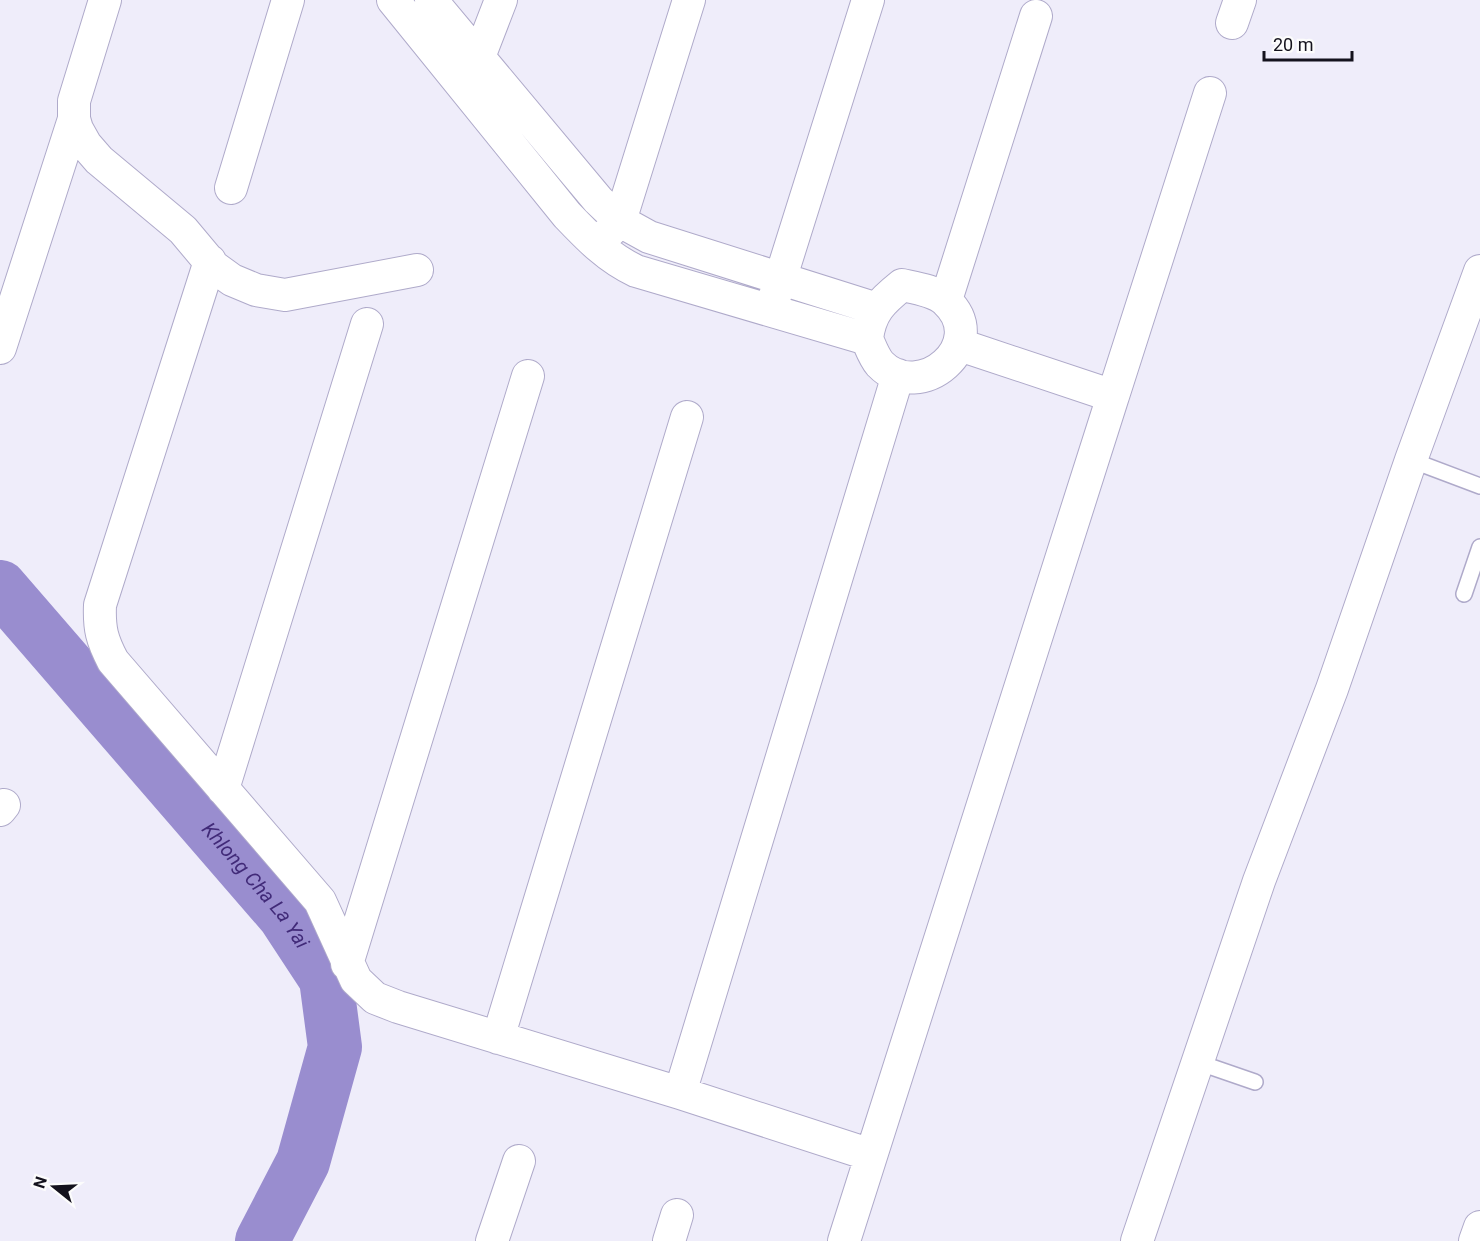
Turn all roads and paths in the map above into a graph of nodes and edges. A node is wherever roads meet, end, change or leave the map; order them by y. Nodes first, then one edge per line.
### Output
1 (105, 0) edge
2 (288, 0) edge
3 (393, 0) edge
4 (431, 0) edge
5 (501, 0) edge
6 (689, 0) edge
7 (868, 0) edge
8 (1036, 16) dead end
9 (479, 57) junction
10 (456, 76) junction
11 (1210, 93) dead end
12 (74, 119) junction
13 (231, 188) dead end
14 (620, 221) junction
15 (596, 245) junction
16 (210, 261) junction
17 (417, 270) dead end
18 (1480, 271) edge
19 (780, 279) junction
20 (946, 300) junction
21 (877, 309) junction
22 (770, 311) junction
23 (367, 324) dead end
24 (867, 339) junction
25 (960, 345) junction
26 (0, 348) edge
27 (898, 375) junction
28 (528, 376) dead end
29 (1113, 396) junction
30 (687, 417) dead end
31 (1411, 460) junction
32 (1480, 486) edge
33 (1480, 547) edge
34 (1464, 594) dead end
35 (223, 789) junction
36 (347, 964) junction
37 (498, 1038) junction
38 (1197, 1062) junction
39 (1255, 1082) dead end
40 (681, 1094) junction
41 (871, 1155) junction
42 (519, 1161) dead end
43 (1480, 1227) edge
44 (492, 1241) edge
45 (844, 1241) edge
46 (1137, 1241) edge
47 (1475, 1241) edge

1 - 12 street
2 - 13 street
3 - 10 street
4 - 9 street
5 - 9 street
6 - 14 street
7 - 19 street
8 - 20 street
9 - 10 street
9 - 14 street
10 - 15 street
11 - 29 street
12 - 16 street
12 - 26 street
14 - 15 street
14 - 19 street
15 - 22 street
16 - 17 street
16 - 35 street
18 - 31 street
19 - 21 street
19 - 22 street
20 - 21 street
20 - 25 street
21 - 24 street
22 - 24 street
23 - 35 street
24 - 27 street
25 - 27 street
25 - 29 street
27 - 40 street
28 - 36 street
29 - 41 street
30 - 37 street
31 - 32 lane
31 - 38 street
33 - 34 lane
35 - 36 street
36 - 37 street
37 - 40 street
38 - 39 lane
38 - 46 street
40 - 41 street
41 - 45 street
42 - 44 street
43 - 47 street

